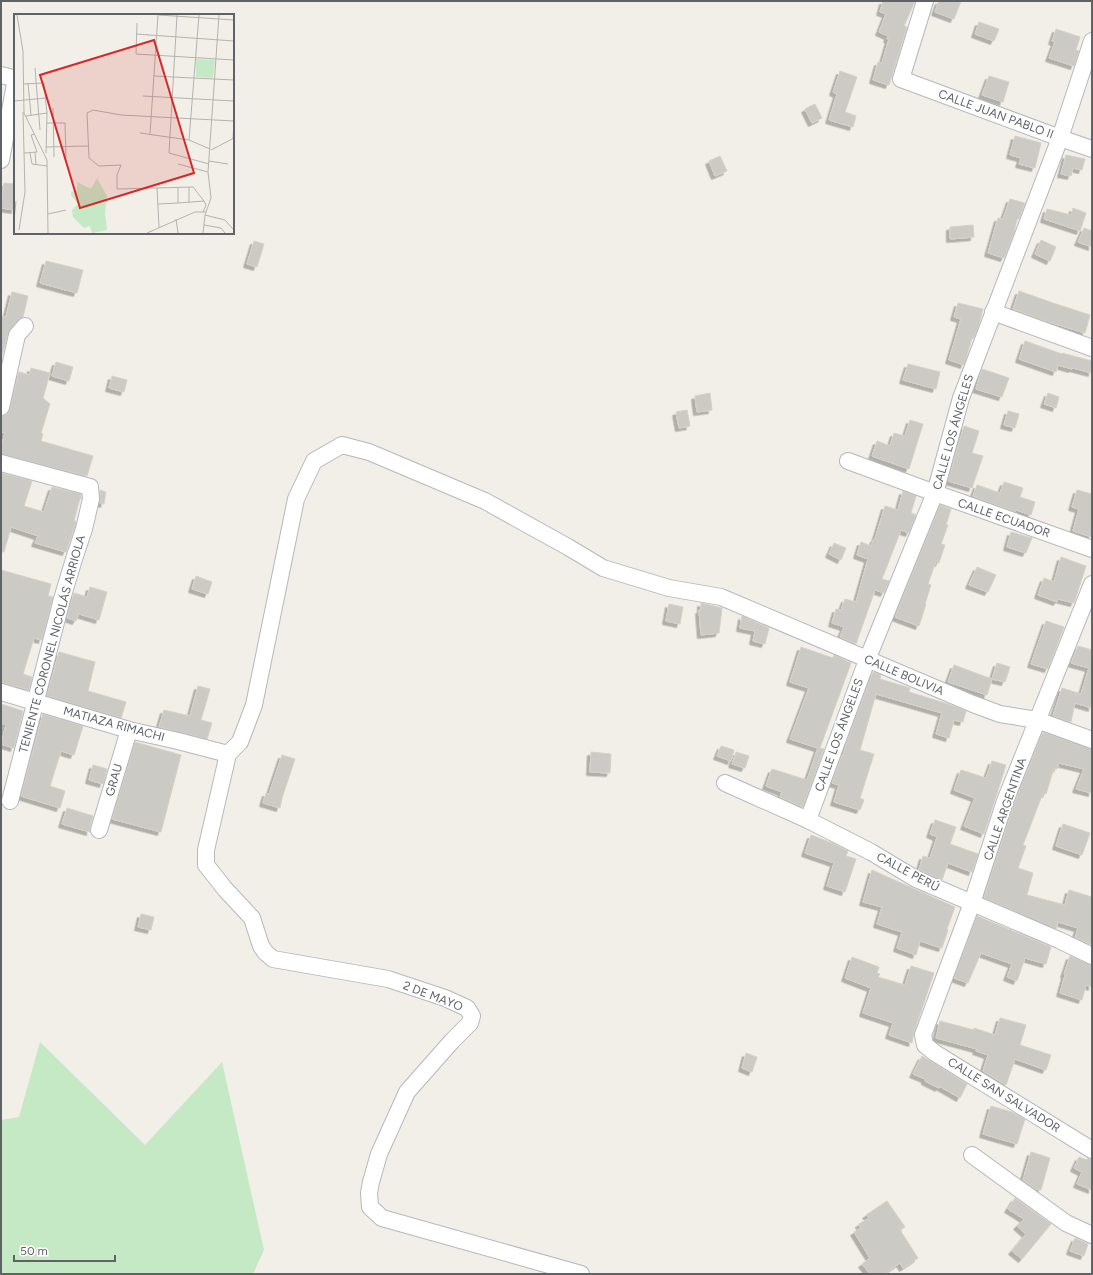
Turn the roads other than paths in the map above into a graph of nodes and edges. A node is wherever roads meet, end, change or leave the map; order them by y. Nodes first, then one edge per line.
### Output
1 (925, 1) edge
2 (1092, 41) edge
3 (1, 75) edge
4 (14, 82) edge
5 (14, 89) edge
6 (1060, 138) junction
7 (1092, 149) edge
8 (1, 160) edge
9 (993, 312) junction
10 (25, 326) dead end
11 (1092, 348) edge
12 (1, 407) edge
13 (848, 461) dead end
14 (1, 463) edge
15 (935, 493) junction
16 (1092, 549) edge
17 (1092, 584) edge
18 (867, 660) junction
19 (1, 692) edge
20 (35, 701) junction
21 (1037, 720) junction
22 (129, 730) junction
23 (1092, 740) edge
24 (228, 754) junction
25 (725, 783) dead end
26 (10, 801) dead end
27 (808, 820) junction
28 (99, 830) dead end
29 (972, 904) junction
30 (1092, 956) edge
31 (923, 1036) joint
32 (1092, 1150) edge
33 (972, 1155) dead end
34 (1092, 1235) edge
35 (581, 1274) edge

1 - 6 street, CALLE JUAN PABLO II
2 - 6 street, CALLE LOS ÁNGELES
3 - 4 street
5 - 8 street
6 - 7 street, CALLE JUAN PABLO II
6 - 9 street, CALLE LOS ÁNGELES
9 - 11 street
9 - 15 street, CALLE LOS ÁNGELES
10 - 12 street
13 - 15 street, CALLE ECUADOR
14 - 20 street, TENIENTE CORONEL NICOLÁS ARRIOLA
15 - 16 street, CALLE ECUADOR
15 - 18 street, CALLE LOS ÁNGELES
17 - 21 street, CALLE ARGENTINA
18 - 21 street, CALLE BOLIVIA
18 - 24 street, CALLE BOLIVIA
18 - 27 street, CALLE LOS ÁNGELES
19 - 20 street, MATIAZA RIMACHI
20 - 22 street, MATIAZA RIMACHI
20 - 26 street, TENIENTE CORONEL NICOLÁS ARRIOLA
21 - 23 street, CALLE BOLIVIA
21 - 29 street, CALLE ARGENTINA
22 - 24 street, MATIAZA RIMACHI
22 - 28 street, GRAU
24 - 35 street, 2 DE MAYO
25 - 27 street, CALLE PERÚ
27 - 29 street, CALLE PERÚ
29 - 30 street, CALLE PERÚ
29 - 31 street, CALLE ARGENTINA
31 - 32 street, CALLE SAN SALVADOR
33 - 34 street

